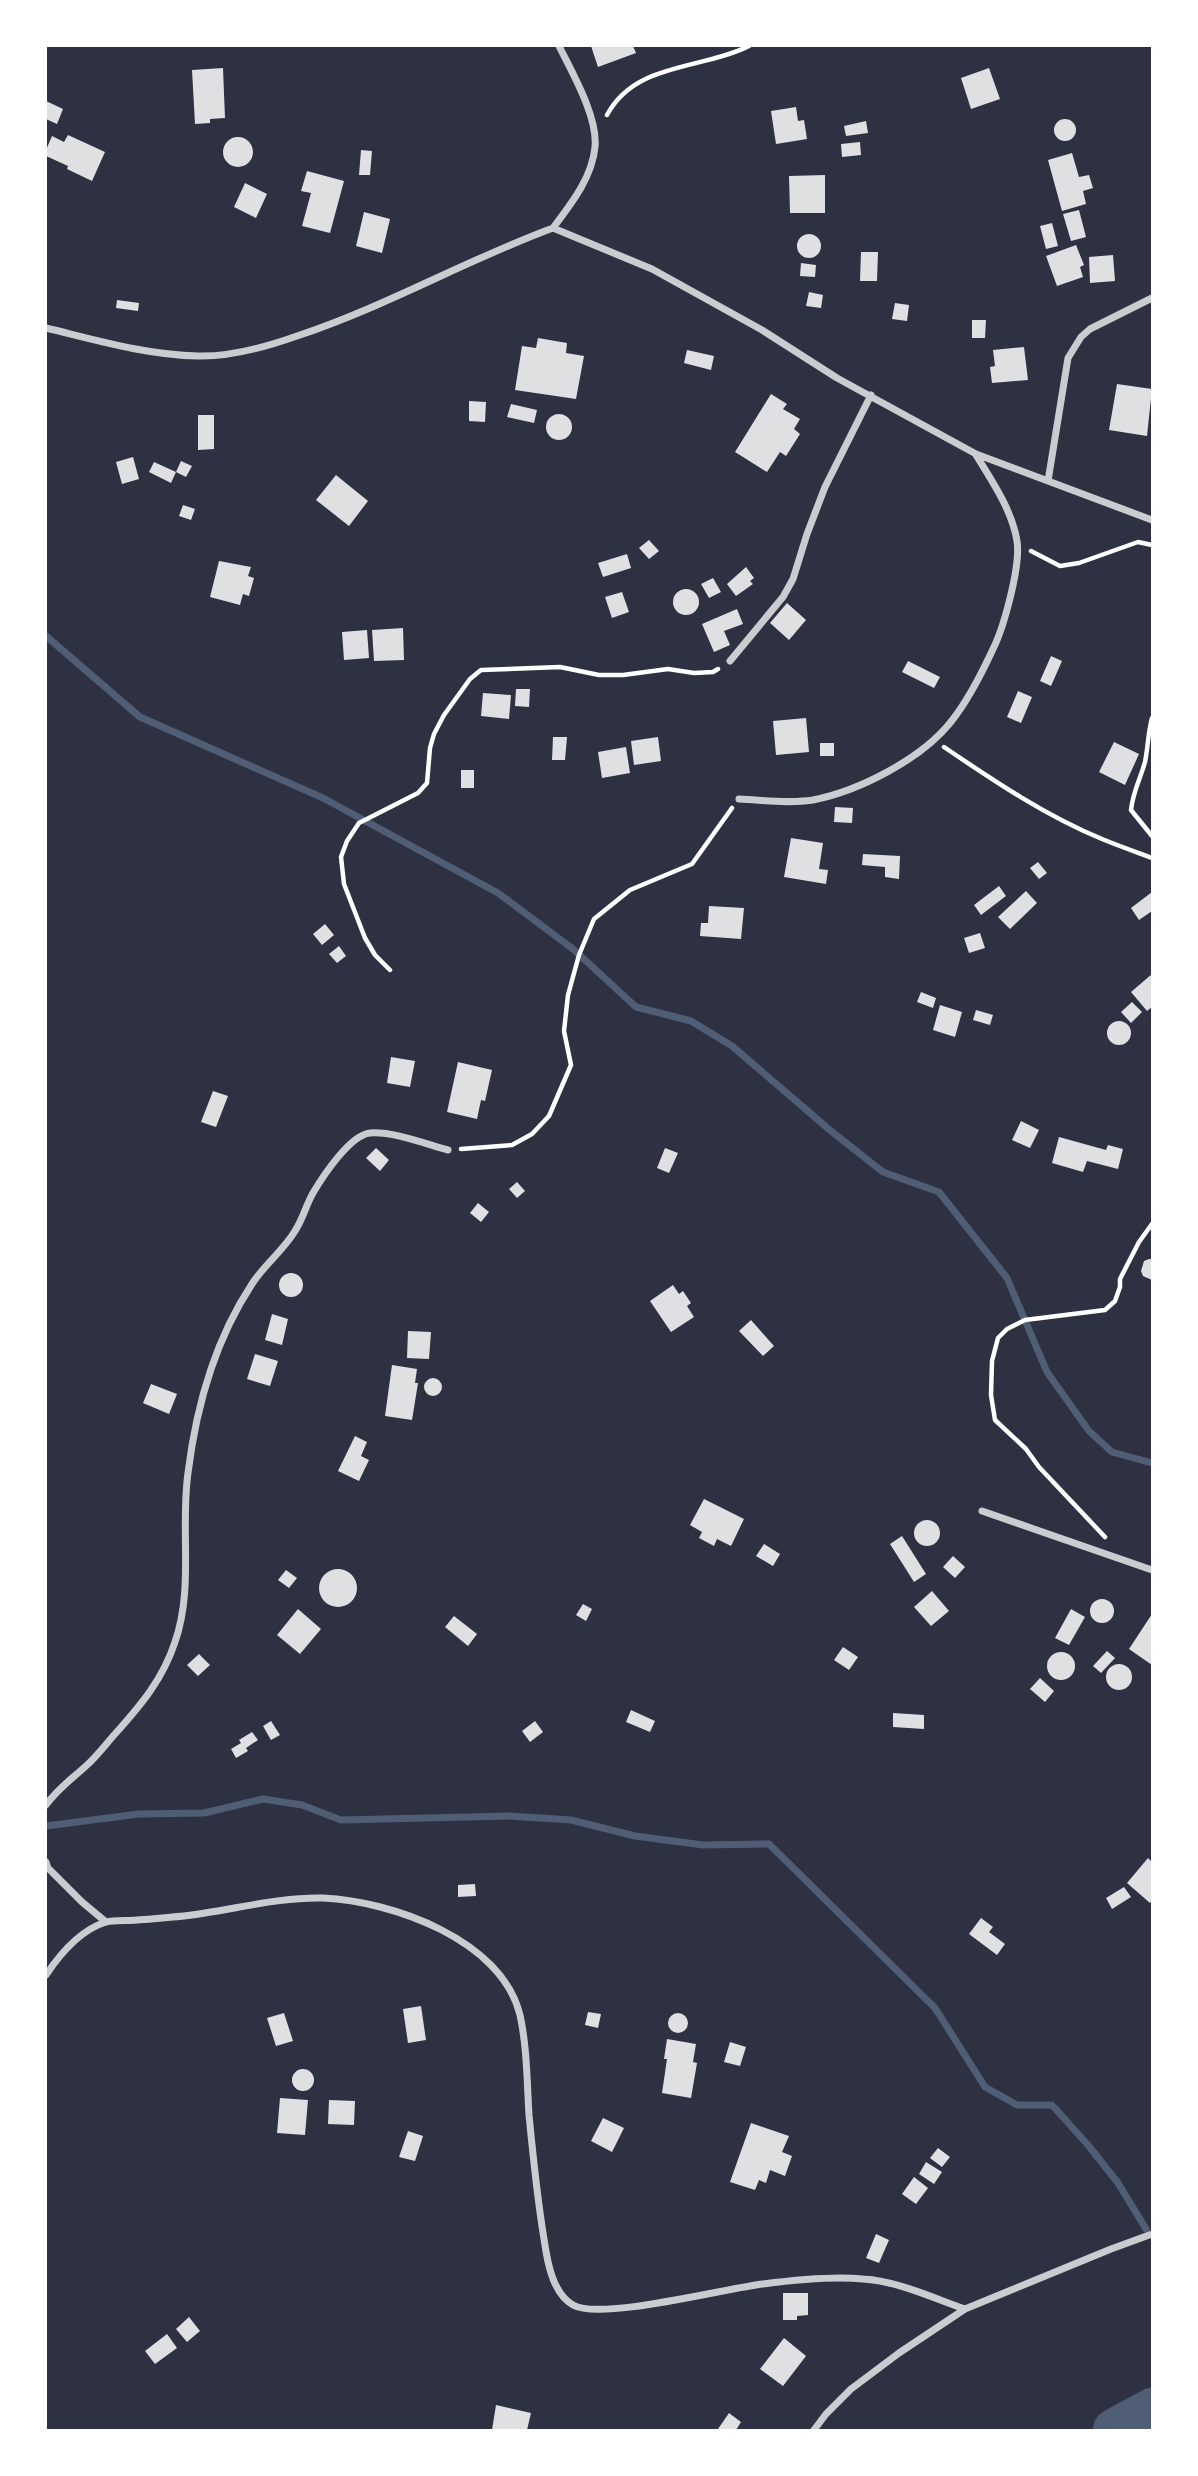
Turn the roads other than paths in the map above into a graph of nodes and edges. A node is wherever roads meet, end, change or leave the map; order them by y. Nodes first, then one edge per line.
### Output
1 (559, 46) edge
2 (553, 229) junction
3 (1153, 298) edge
4 (46, 328) edge
5 (871, 395) junction
6 (976, 454) junction
7 (1048, 481) junction
8 (1153, 520) edge
9 (730, 661) road end
10 (739, 799) road end
11 (448, 1150) road end
12 (982, 1511) dead end
13 (1153, 1570) edge
14 (46, 1805) edge
15 (46, 1862) edge
16 (106, 1922) junction
17 (46, 1975) edge
18 (1153, 2234) edge
19 (965, 2309) junction
20 (814, 2431) edge

1 - 2 street
2 - 4 street
2 - 5 street
3 - 7 street
5 - 6 street
5 - 9 street
6 - 7 street
6 - 10 street
7 - 8 street
11 - 14 street
12 - 13 street
15 - 16 street
16 - 17 street
16 - 19 street
18 - 19 street
19 - 20 street

